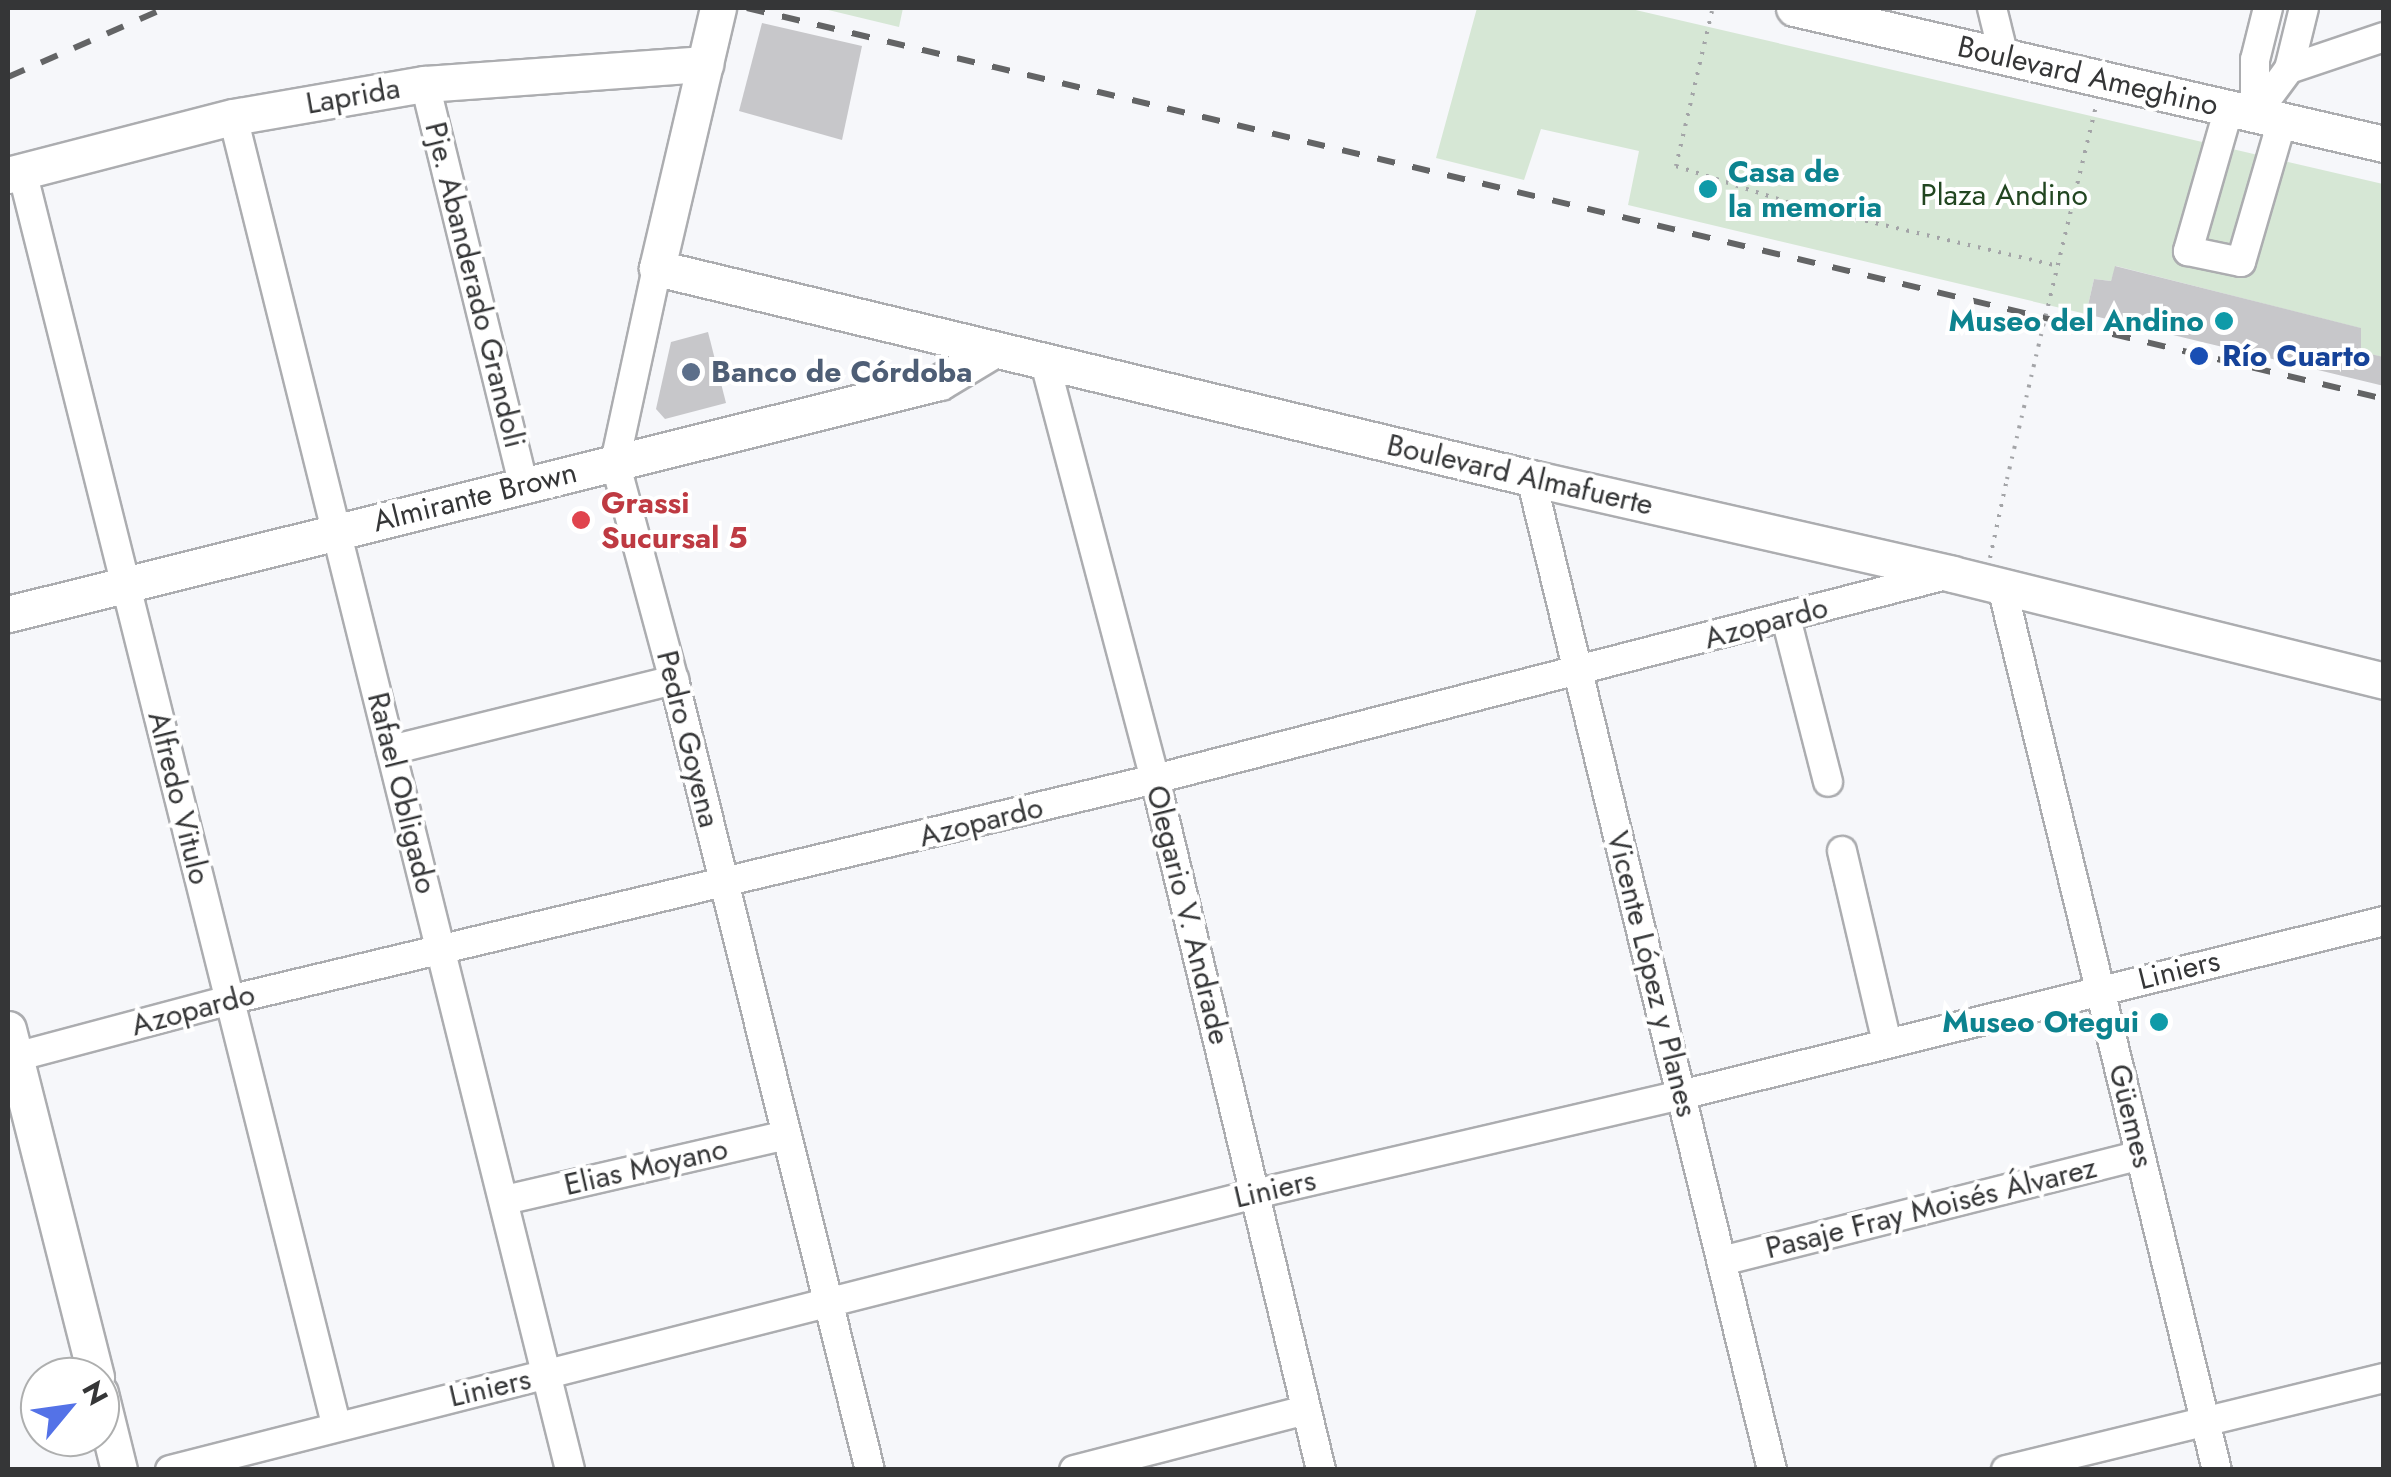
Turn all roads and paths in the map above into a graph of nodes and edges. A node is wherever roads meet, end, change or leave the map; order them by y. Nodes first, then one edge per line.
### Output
1 (718, 8) edge
2 (1794, 8) edge
3 (1992, 8) edge
4 (2268, 8) edge
5 (2304, 8) edge
6 (1712, 11) dead end
7 (2384, 37) edge
8 (2004, 58) junction
9 (705, 64) junction
10 (2289, 68) junction
11 (2102, 79) junction
12 (425, 84) junction
13 (2255, 115) junction
14 (233, 116) junction
15 (2384, 144) edge
16 (14, 173) edge
17 (2059, 266) junction
18 (657, 268) junction
19 (993, 350) junction
20 (1045, 363) junction
21 (615, 462) junction
22 (1531, 478) junction
23 (524, 487) junction
24 (336, 531) junction
25 (1980, 581) junction
26 (126, 585) junction
27 (8, 614) edge
28 (1786, 618) junction
29 (1578, 673) junction
30 (674, 680) junction
31 (2384, 681) edge
32 (391, 750) junction
33 (1155, 779) junction
34 (1828, 782) dead end
35 (1842, 851) dead end
36 (724, 885) junction
37 (2384, 921) edge
38 (442, 948) junction
39 (2100, 990) junction
40 (229, 1000) junction
41 (1888, 1043) junction
42 (10, 1048) edge
43 (1681, 1095) junction
44 (787, 1135) junction
45 (2140, 1154) junction
46 (1256, 1194) junction
47 (505, 1200) junction
48 (1722, 1262) junction
49 (828, 1302) junction
50 (91, 1357) edge
51 (547, 1374) junction
52 (2384, 1378) edge
53 (1306, 1410) junction
54 (2205, 1421) junction
55 (336, 1424) junction
56 (170, 1470) edge
57 (570, 1470) edge
58 (870, 1470) edge
59 (1074, 1470) edge
60 (1321, 1470) edge
61 (1772, 1470) edge
62 (2006, 1470) edge
63 (2217, 1470) edge

1 - 9 main road, Pedro Goyena
2 - 8 main road, Boulevard Ameghino
3 - 8 street
4 - 13 street
5 - 10 street
6 - 17 path
7 - 10 street
8 - 11 main road, Boulevard Ameghino
9 - 12 main road, Laprida
9 - 18 main road, Pedro Goyena
10 - 13 street
11 - 13 main road, Boulevard Ameghino
11 - 17 path
12 - 14 main road, Laprida
12 - 23 street, Pje. Abanderado Grandoli
13 - 13 street
13 - 15 main road, Boulevard Ameghino
14 - 16 main road, Laprida
14 - 24 street, Rafael Obligado
16 - 26 street, Alfredo Vitulo
17 - 25 path, bridge
18 - 19 main road, Boulevard Almafuerte
18 - 21 street, Pedro Goyena
19 - 20 main road, Boulevard Almafuerte
19 - 21 main road, Almirante Brown
20 - 22 main road, Boulevard Almafuerte
20 - 33 street, Olegario V. Andrade
21 - 23 main road, Almirante Brown
21 - 30 street, Pedro Goyena
22 - 25 main road, Boulevard Almafuerte
22 - 29 street, Vicente López y Planes
23 - 24 main road, Almirante Brown
24 - 26 main road, Almirante Brown
24 - 32 street, Rafael Obligado
25 - 28 street, Azopardo
25 - 31 main road, Boulevard Almafuerte
25 - 39 street, Güemes
26 - 27 main road, Almirante Brown
26 - 40 street, Alfredo Vitulo
28 - 29 street, Azopardo
28 - 34 street
29 - 33 street, Azopardo
29 - 43 street, Vicente López y Planes
30 - 32 street
30 - 36 street, Pedro Goyena
32 - 38 street, Rafael Obligado
33 - 36 street, Azopardo
33 - 46 street, Olegario V. Andrade
35 - 41 street
36 - 38 street, Azopardo
36 - 44 street, Pedro Goyena
37 - 39 street, Liniers
38 - 40 street, Azopardo
38 - 47 street, Rafael Obligado
39 - 41 street, Liniers
39 - 45 street, Güemes
40 - 42 street, Azopardo
40 - 55 street, Alfredo Vitulo
41 - 43 street, Liniers
42 - 50 main road
43 - 46 street, Liniers
43 - 48 street, Vicente López y Planes
44 - 47 street, Elias Moyano
44 - 49 street, Pedro Goyena
45 - 48 street, Pasaje Fray Moisés Álvarez
45 - 54 street, Güemes
46 - 49 street, Liniers
46 - 53 street, Olegario V. Andrade
47 - 51 street, Rafael Obligado
48 - 61 street, Vicente López y Planes
49 - 51 street, Liniers
49 - 58 street, Pedro Goyena
51 - 55 street, Liniers
51 - 57 street, Rafael Obligado
52 - 54 street
53 - 59 street
53 - 60 street, Olegario V. Andrade
54 - 62 street
54 - 63 street, Güemes
55 - 56 street, Liniers

